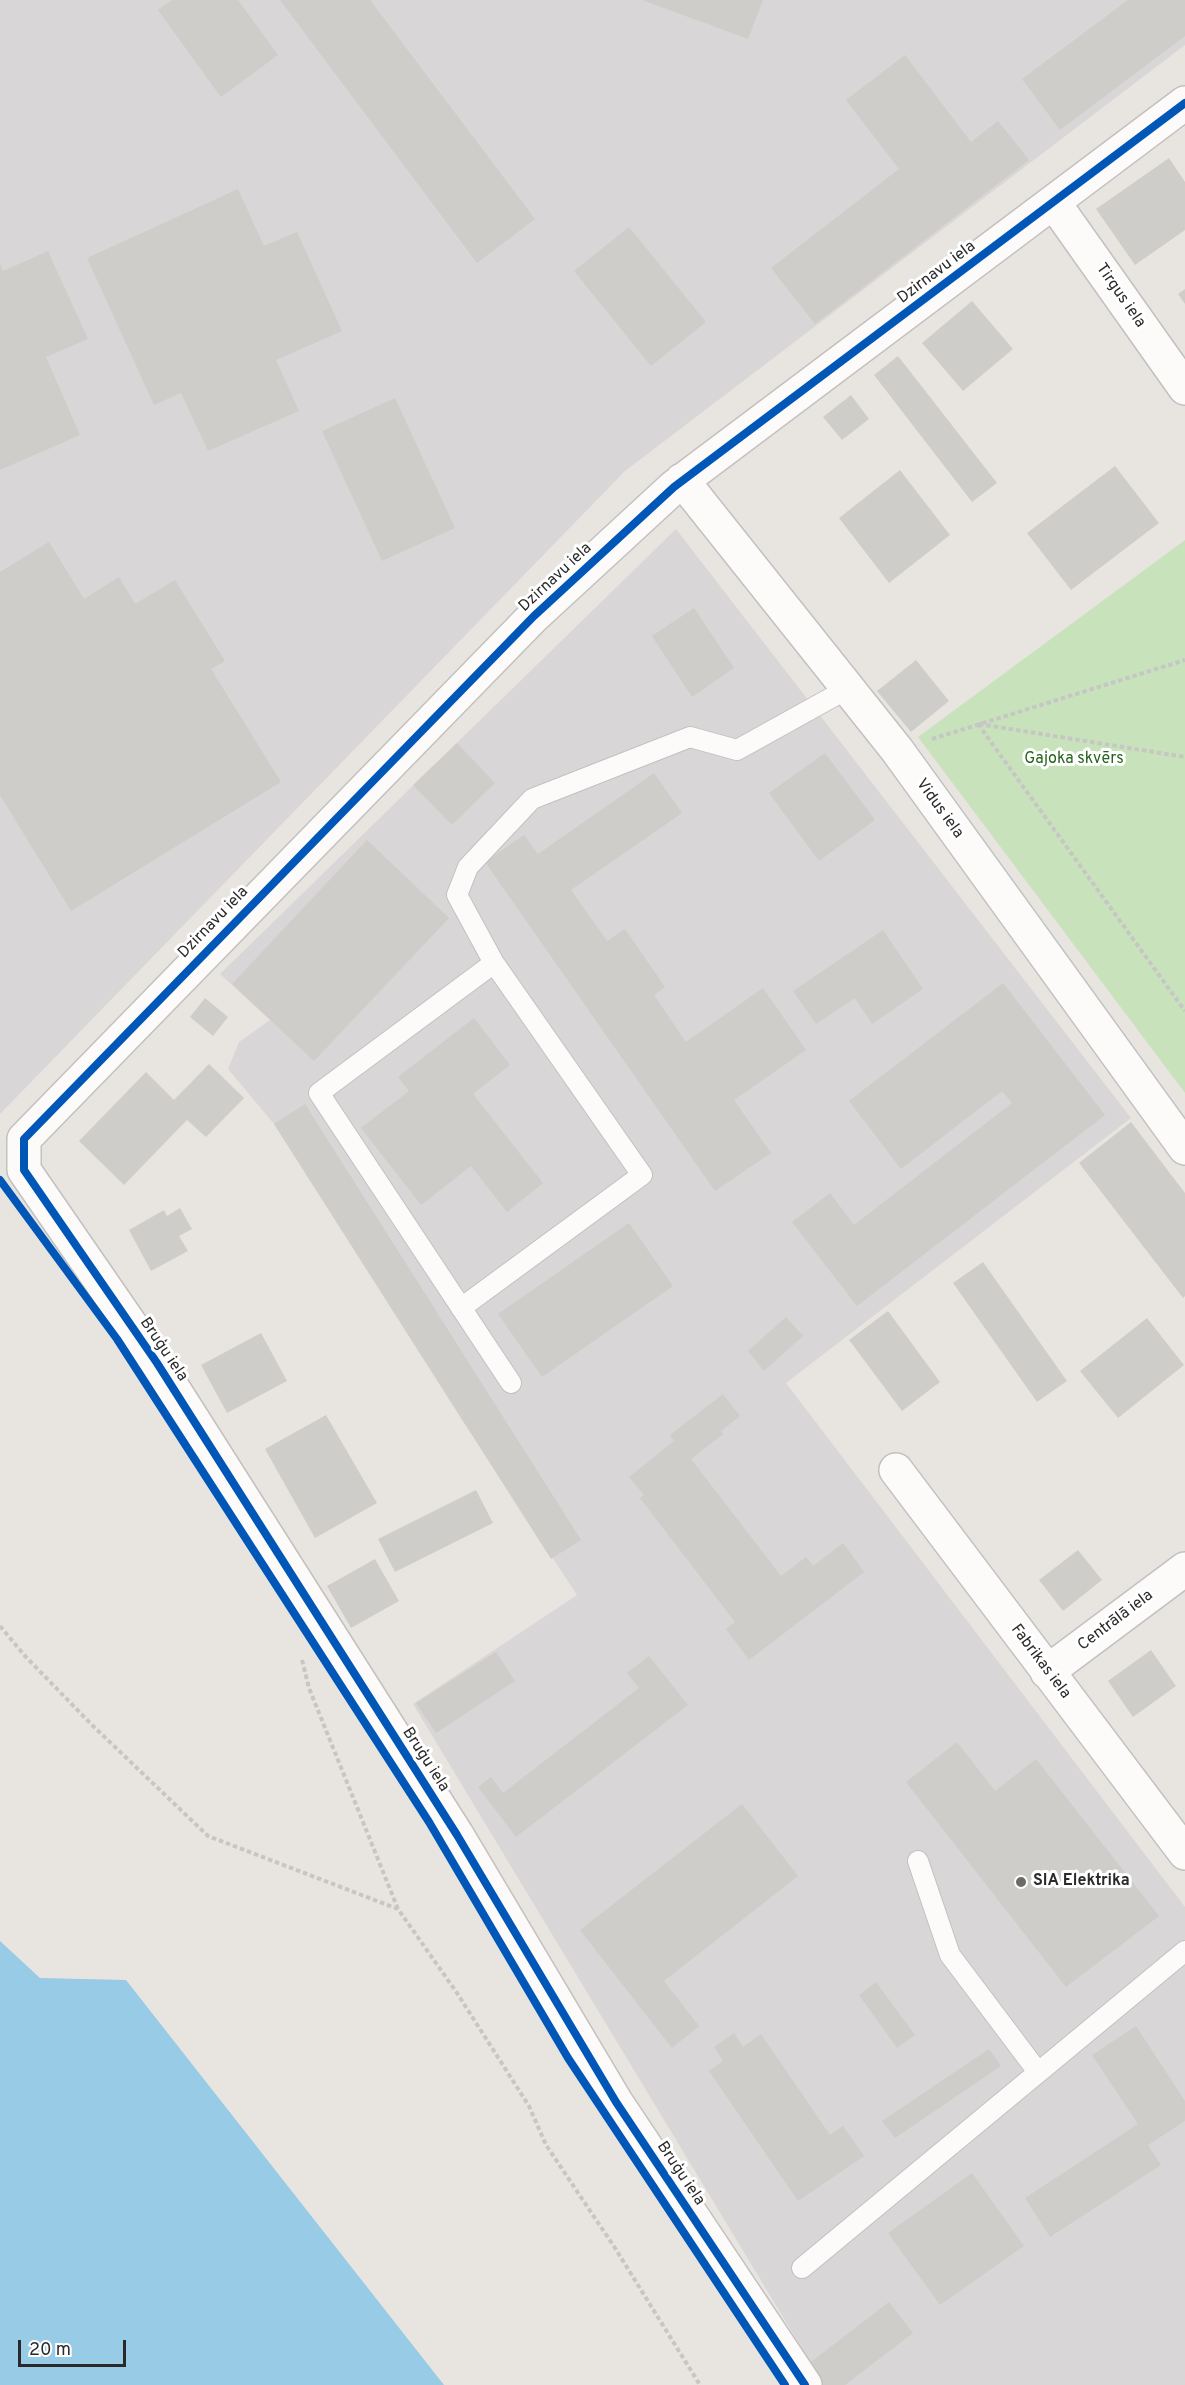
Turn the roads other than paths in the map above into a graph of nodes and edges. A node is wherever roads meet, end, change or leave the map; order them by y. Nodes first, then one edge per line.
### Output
1 (1185, 103) edge
2 (1054, 203) junction
3 (1185, 388) edge
4 (682, 480) junction
5 (848, 688) junction
6 (494, 963) junction
7 (1185, 1148) edge
8 (23, 1153) joint
9 (461, 1308) junction
10 (511, 1383) dead end
11 (896, 1470) dead end
12 (1185, 1569) edge
13 (1047, 1672) junction
14 (1185, 1853) edge
15 (918, 1862) dead end
16 (1185, 1951) edge
17 (1038, 2072) junction
18 (802, 2268) dead end
19 (805, 2385) edge

1 - 2 street, Dzirnavu iela
2 - 3 street, Tirgus iela
2 - 4 street, Dzirnavu iela
4 - 5 street, Vidus iela
4 - 8 street, Dzirnavu iela
5 - 6 lane
5 - 7 street, Vidus iela
6 - 9 lane
6 - 9 lane
8 - 19 street, Bruģu iela
9 - 10 lane
11 - 13 street, Fabrikas iela
12 - 13 street, Centrālā iela
13 - 14 street, Fabrikas iela
15 - 17 lane
16 - 17 lane
17 - 18 lane

